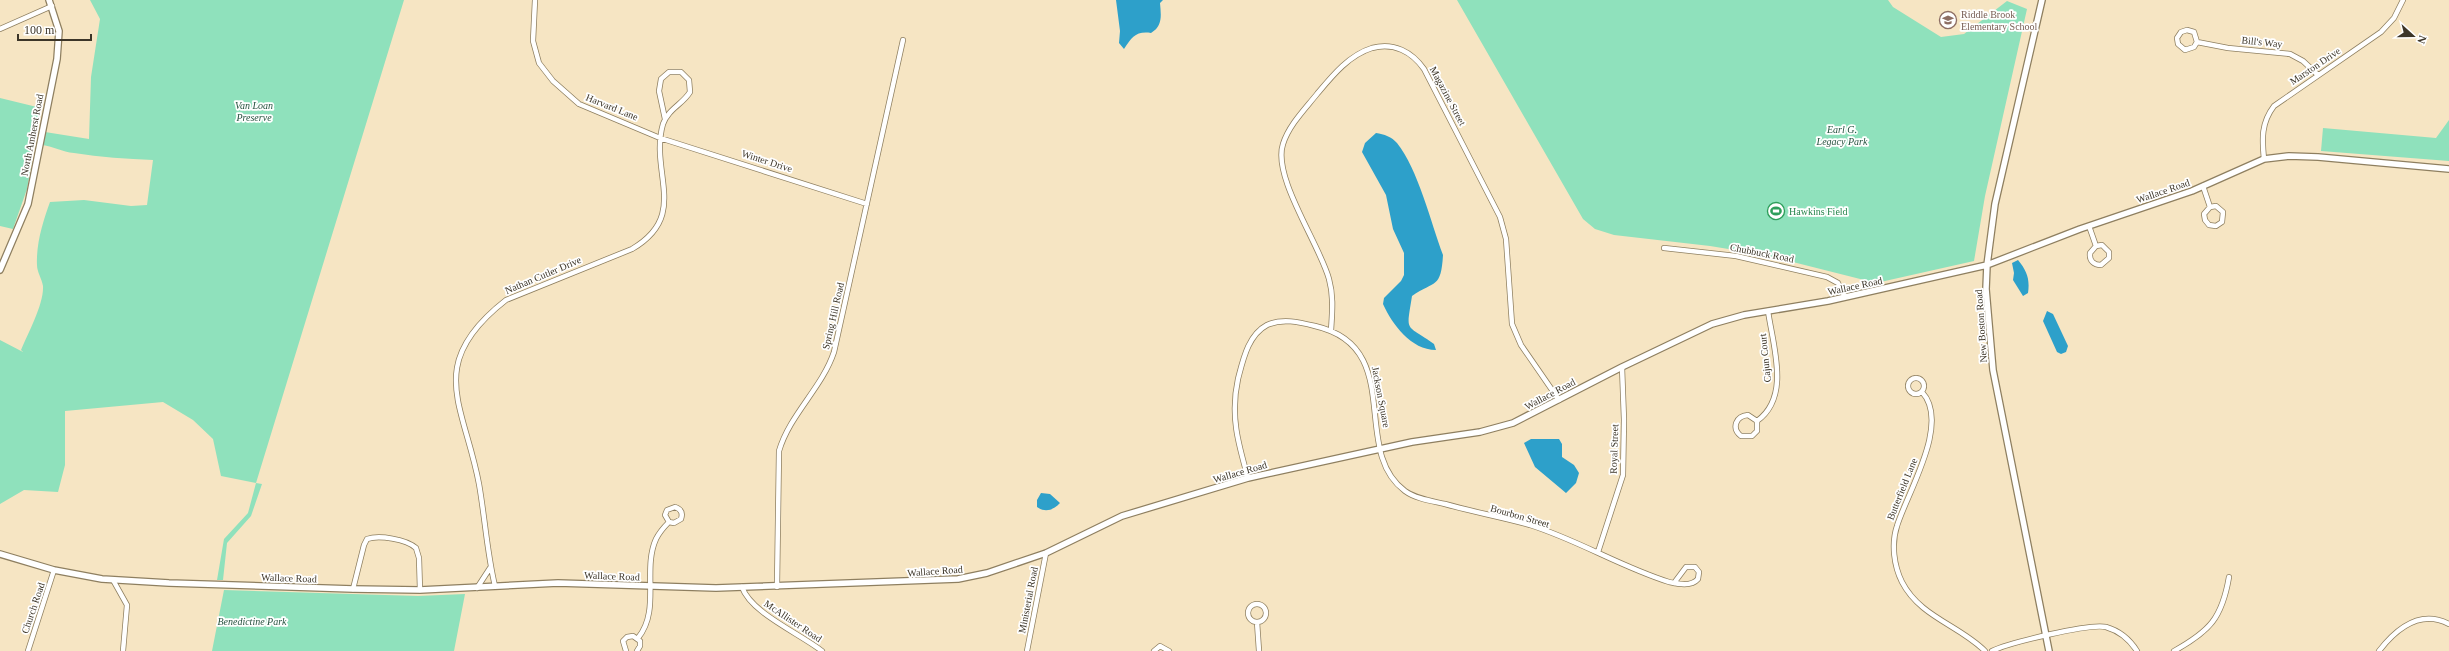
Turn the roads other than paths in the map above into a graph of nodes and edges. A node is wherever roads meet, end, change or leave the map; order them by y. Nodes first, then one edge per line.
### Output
1 (49, 0) edge
2 (535, 0) edge
3 (2042, 0) edge
4 (2403, 0) edge
5 (52, 6) junction
6 (0, 29) edge
7 (903, 40) dead end
8 (2197, 42) junction
9 (2318, 75) junction
10 (665, 119) junction
11 (660, 138) junction
12 (2264, 159) junction
13 (2449, 169) edge
14 (2203, 186) junction
15 (867, 204) junction
16 (2210, 207) junction
17 (2089, 226) junction
18 (2096, 246) junction
19 (1664, 248) dead end
20 (1987, 265) junction
21 (0, 270) edge
22 (1845, 297) junction
23 (1768, 311) junction
24 (1331, 331) junction
25 (1622, 367) junction
26 (1922, 392) dead end
27 (1559, 400) junction
28 (1757, 421) junction
29 (1380, 449) junction
30 (1248, 478) junction
31 (669, 522) dead end
32 (1598, 552) junction
33 (1046, 553) junction
34 (0, 554) edge
35 (490, 568) junction
36 (54, 570) junction
37 (2229, 577) dead end
38 (113, 580) junction
39 (1674, 583) junction
40 (495, 586) junction
41 (651, 586) junction
42 (777, 586) junction
43 (742, 587) junction
44 (477, 588) junction
45 (353, 589) junction
46 (420, 590) junction
47 (1257, 622) dead end
48 (2449, 624) edge
49 (2046, 637) junction
50 (638, 638) junction
51 (28, 651) edge
52 (123, 651) edge
53 (626, 651) edge
54 (637, 651) edge
55 (822, 651) edge
56 (1027, 651) edge
57 (1154, 651) edge
58 (1169, 651) edge
59 (1259, 651) edge
60 (1985, 651) edge
61 (1992, 651) edge
62 (2049, 651) edge
63 (2137, 651) edge
64 (2174, 651) edge
65 (2379, 651) edge

1 - 5 street, North Amherst Road
2 - 11 street, Harvard Lane
3 - 20 street, New Boston Road
4 - 9 street, Marston Drive
5 - 6 street
5 - 21 street, North Amherst Road
7 - 15 street, Spring Hill Road
8 - 8 street, Bill's Way
8 - 9 street, Bill's Way
9 - 12 street, Marston Drive
10 - 10 street, Nathan Cutler Drive
10 - 11 street, Nathan Cutler Drive
11 - 15 street, Winter Drive
11 - 35 street, Nathan Cutler Drive
12 - 13 street, Wallace Road
12 - 14 street, Wallace Road
14 - 16 street
14 - 17 street, Wallace Road
15 - 42 street, Spring Hill Road
16 - 16 street
17 - 18 street
17 - 20 street, Wallace Road
18 - 18 street
19 - 22 street, Chubbuck Road
20 - 22 street, Wallace Road
20 - 49 street, New Boston Road
22 - 23 street, Wallace Road
23 - 25 street, Wallace Road
23 - 28 street, Cajun Court
24 - 27 street, Magazine Street
24 - 29 street, Jackson Square
24 - 30 street, Jackson Square
25 - 27 street, Wallace Road
25 - 32 street, Royal Street
26 - 60 street, Butterfield Lane
27 - 29 street, Wallace Road
28 - 28 street, Cajun Court
29 - 30 street, Wallace Road
29 - 32 street, Bourbon Street
30 - 33 street, Wallace Road
31 - 41 street
32 - 39 street, Bourbon Street
33 - 42 street, Wallace Road
33 - 56 street, Ministerial Road
34 - 36 street, Wallace Road
35 - 40 street, Nathan Cutler Drive
35 - 44 street
36 - 38 street, Wallace Road
36 - 51 street, Church Road
37 - 64 street
38 - 45 street, Wallace Road
38 - 52 street
39 - 39 street, Bourbon Street
40 - 41 street, Wallace Road
40 - 44 street, Wallace Road
41 - 43 street, Wallace Road
41 - 50 street
42 - 43 street, Wallace Road
43 - 55 street, McAllister Road
44 - 46 street, Wallace Road
45 - 46 street, Wallace Road
45 - 46 street
47 - 59 street
48 - 65 street
49 - 61 street
49 - 62 street, New Boston Road
49 - 63 street
50 - 53 street
50 - 54 street
57 - 58 street

